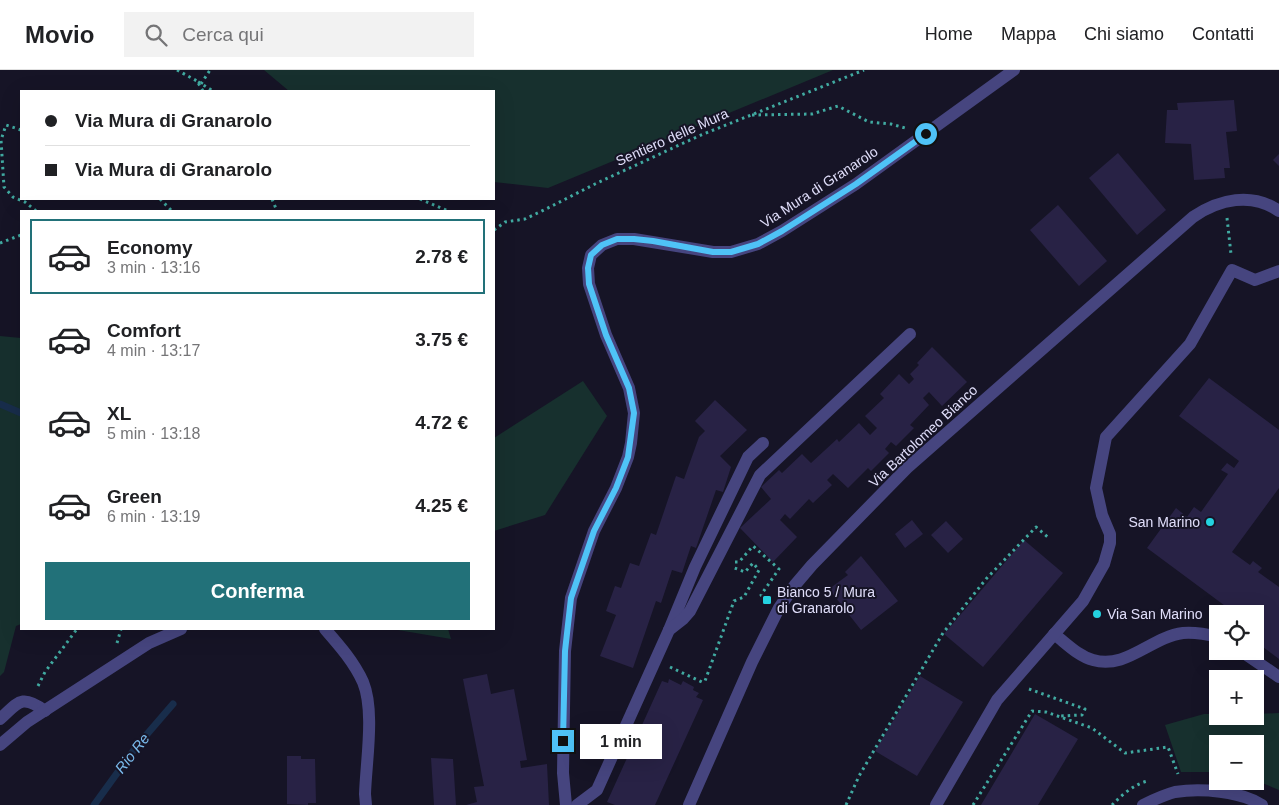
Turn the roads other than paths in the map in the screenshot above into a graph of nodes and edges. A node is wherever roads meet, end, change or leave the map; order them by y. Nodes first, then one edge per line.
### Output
1 (1014, 70) edge
2 (1279, 211) edge
3 (1279, 271) edge
4 (910, 334) dead end
5 (764, 443) dead end
6 (178, 630) edge
7 (326, 630) edge
8 (669, 630) junction
9 (1054, 634) junction
10 (1209, 635) edge
11 (1254, 660) edge
12 (1279, 677) edge
13 (45, 710) junction
14 (0, 719) edge
15 (0, 745) edge
16 (366, 805) edge
17 (566, 805) edge
18 (576, 805) edge
19 (689, 805) edge
20 (936, 805) edge
21 (1143, 805) edge
22 (1262, 805) edge

1 - 17 street, Via Mura di Granarolo
2 - 19 street, Via Bartolomeo Bianco
3 - 9 street
4 - 8 street
5 - 8 street
6 - 13 street
7 - 16 street
8 - 18 street
9 - 10 street
9 - 20 street
11 - 12 street
13 - 14 street
13 - 15 street
21 - 22 street

